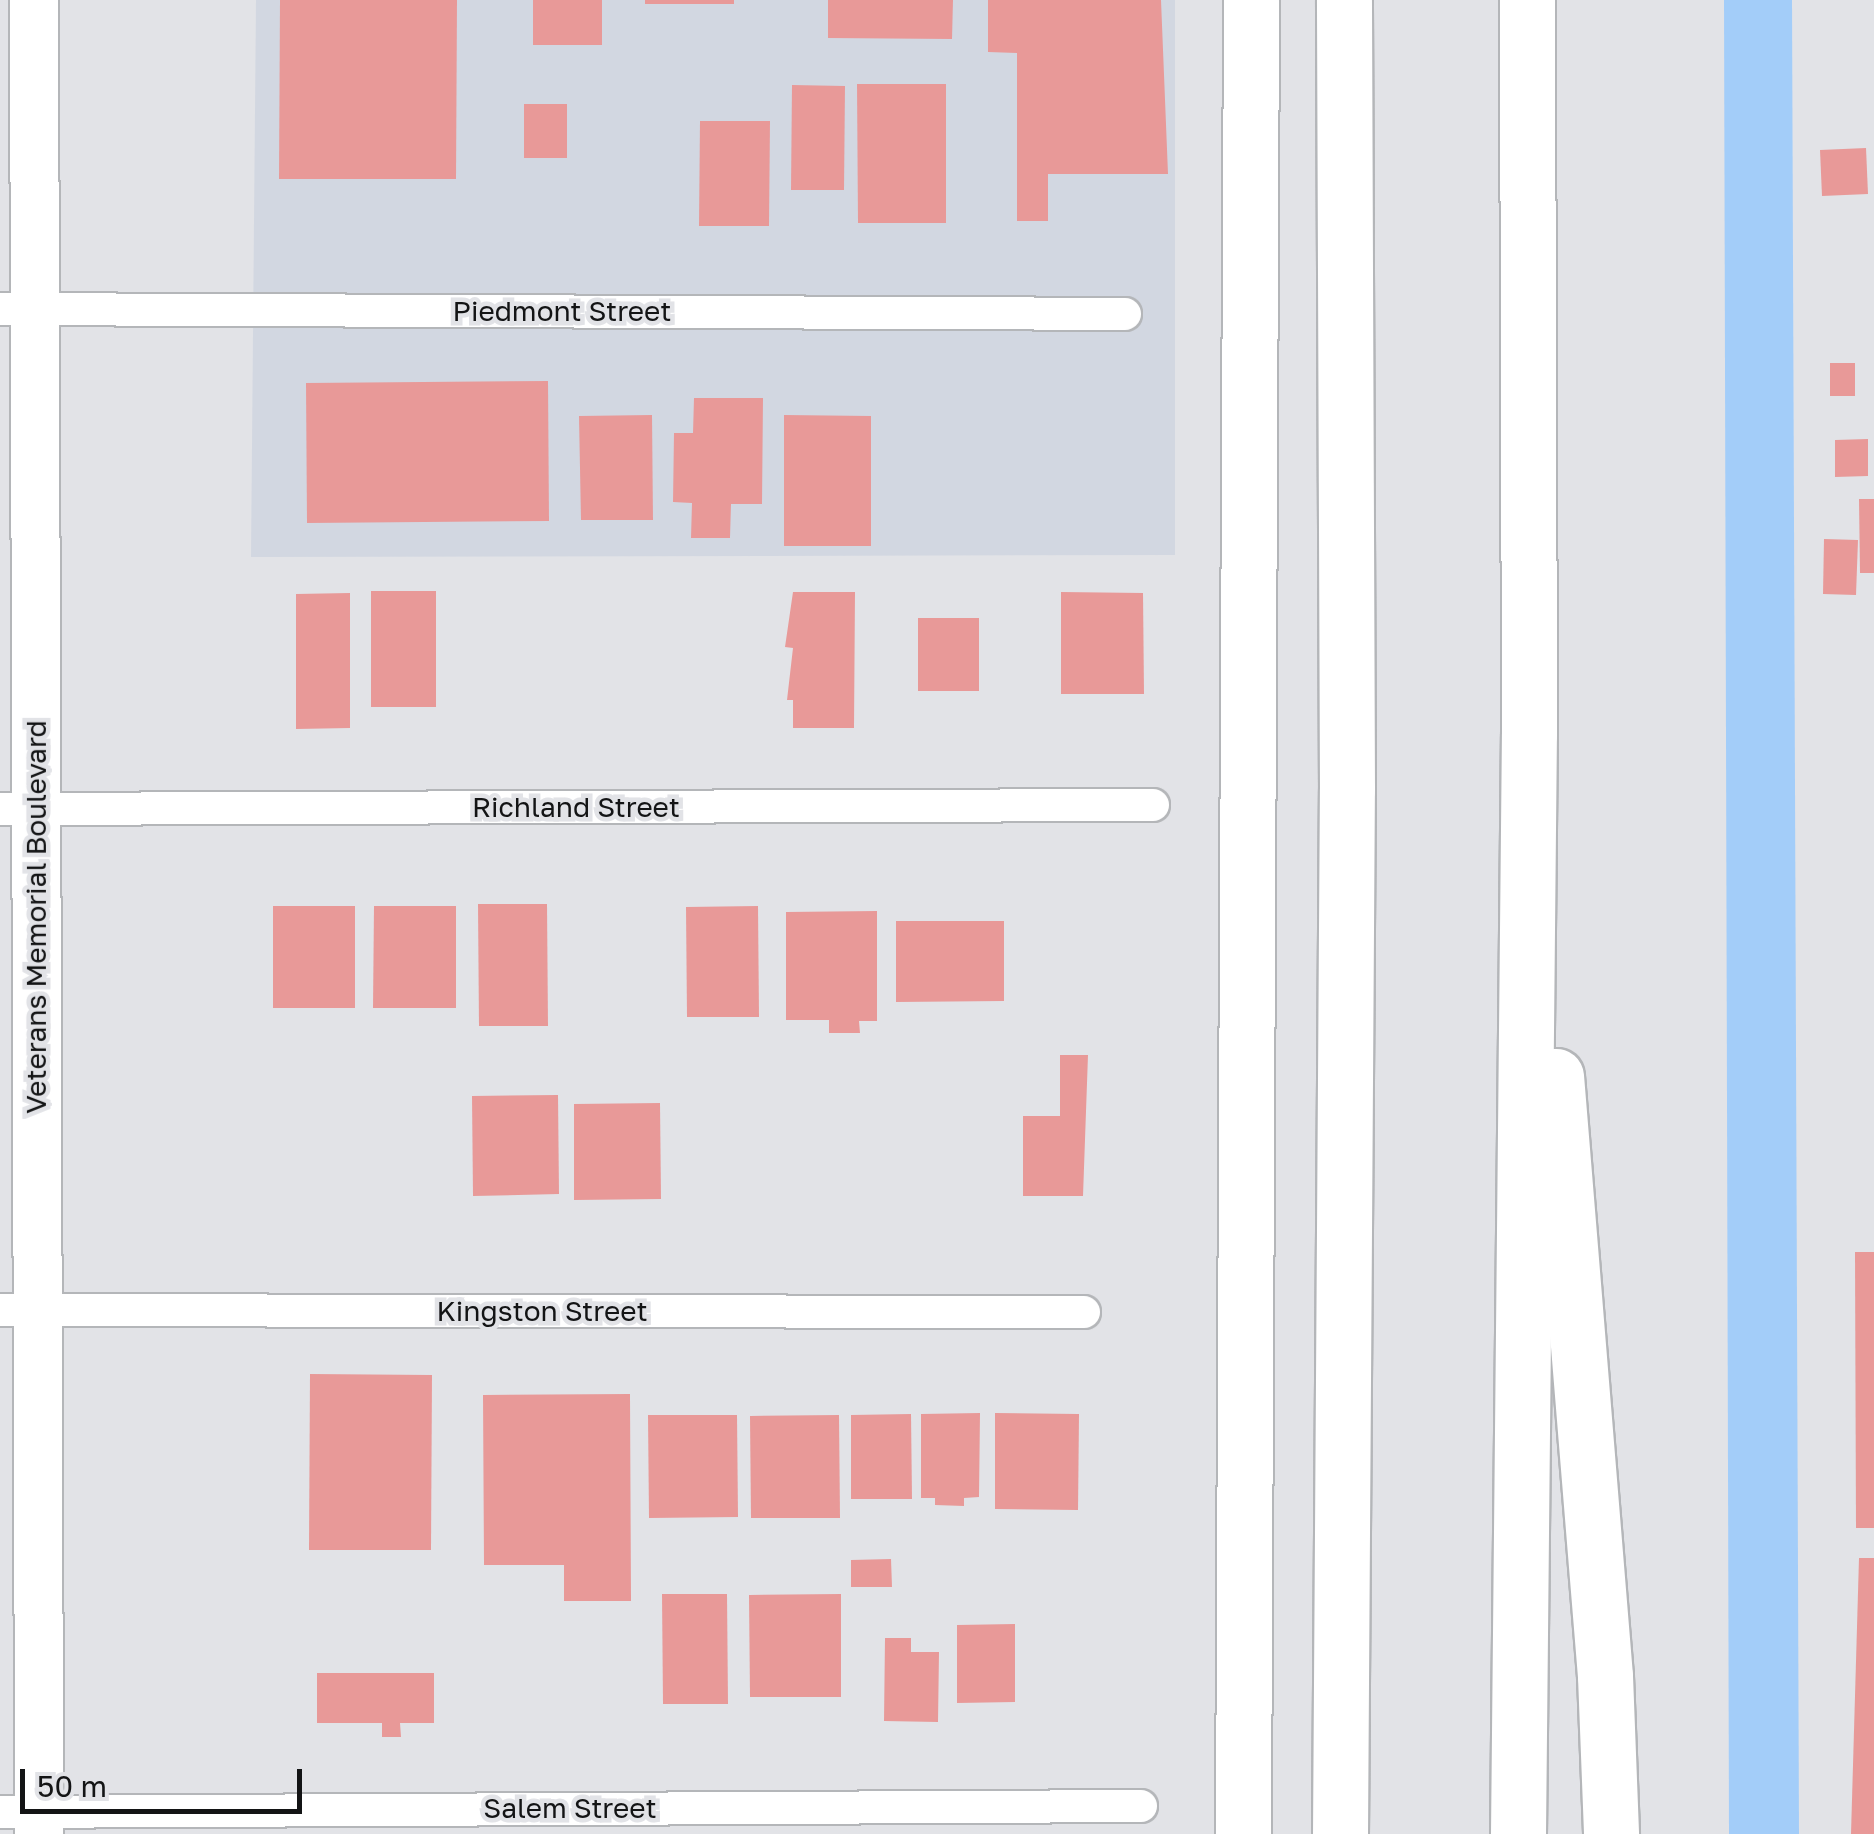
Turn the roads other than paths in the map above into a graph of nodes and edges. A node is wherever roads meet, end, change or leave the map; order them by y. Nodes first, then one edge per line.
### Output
1 (34, 0) edge
2 (1251, 0) edge
3 (1344, 0) edge
4 (1527, 0) edge
5 (17, 309) edge
6 (1125, 314) dead end
7 (1528, 734) junction
8 (1153, 805) dead end
9 (18, 809) edge
10 (19, 1310) edge
11 (1084, 1312) dead end
12 (1141, 1806) dead end
13 (26, 1819) edge
14 (1243, 1834) edge
15 (1340, 1834) edge
16 (1518, 1834) edge
17 (1611, 1834) edge

1 - 5 street, Veterans Memorial Boulevard
2 - 14 highway
3 - 15 highway
4 - 7 highway
5 - 6 street, Piedmont Street
5 - 9 street, Veterans Memorial Boulevard
7 - 16 highway
7 - 17 highway
8 - 9 street, Richland Street
9 - 10 street, Veterans Memorial Boulevard
10 - 11 street, Kingston Street
10 - 13 street, Veterans Memorial Boulevard
12 - 13 street, Salem Street

